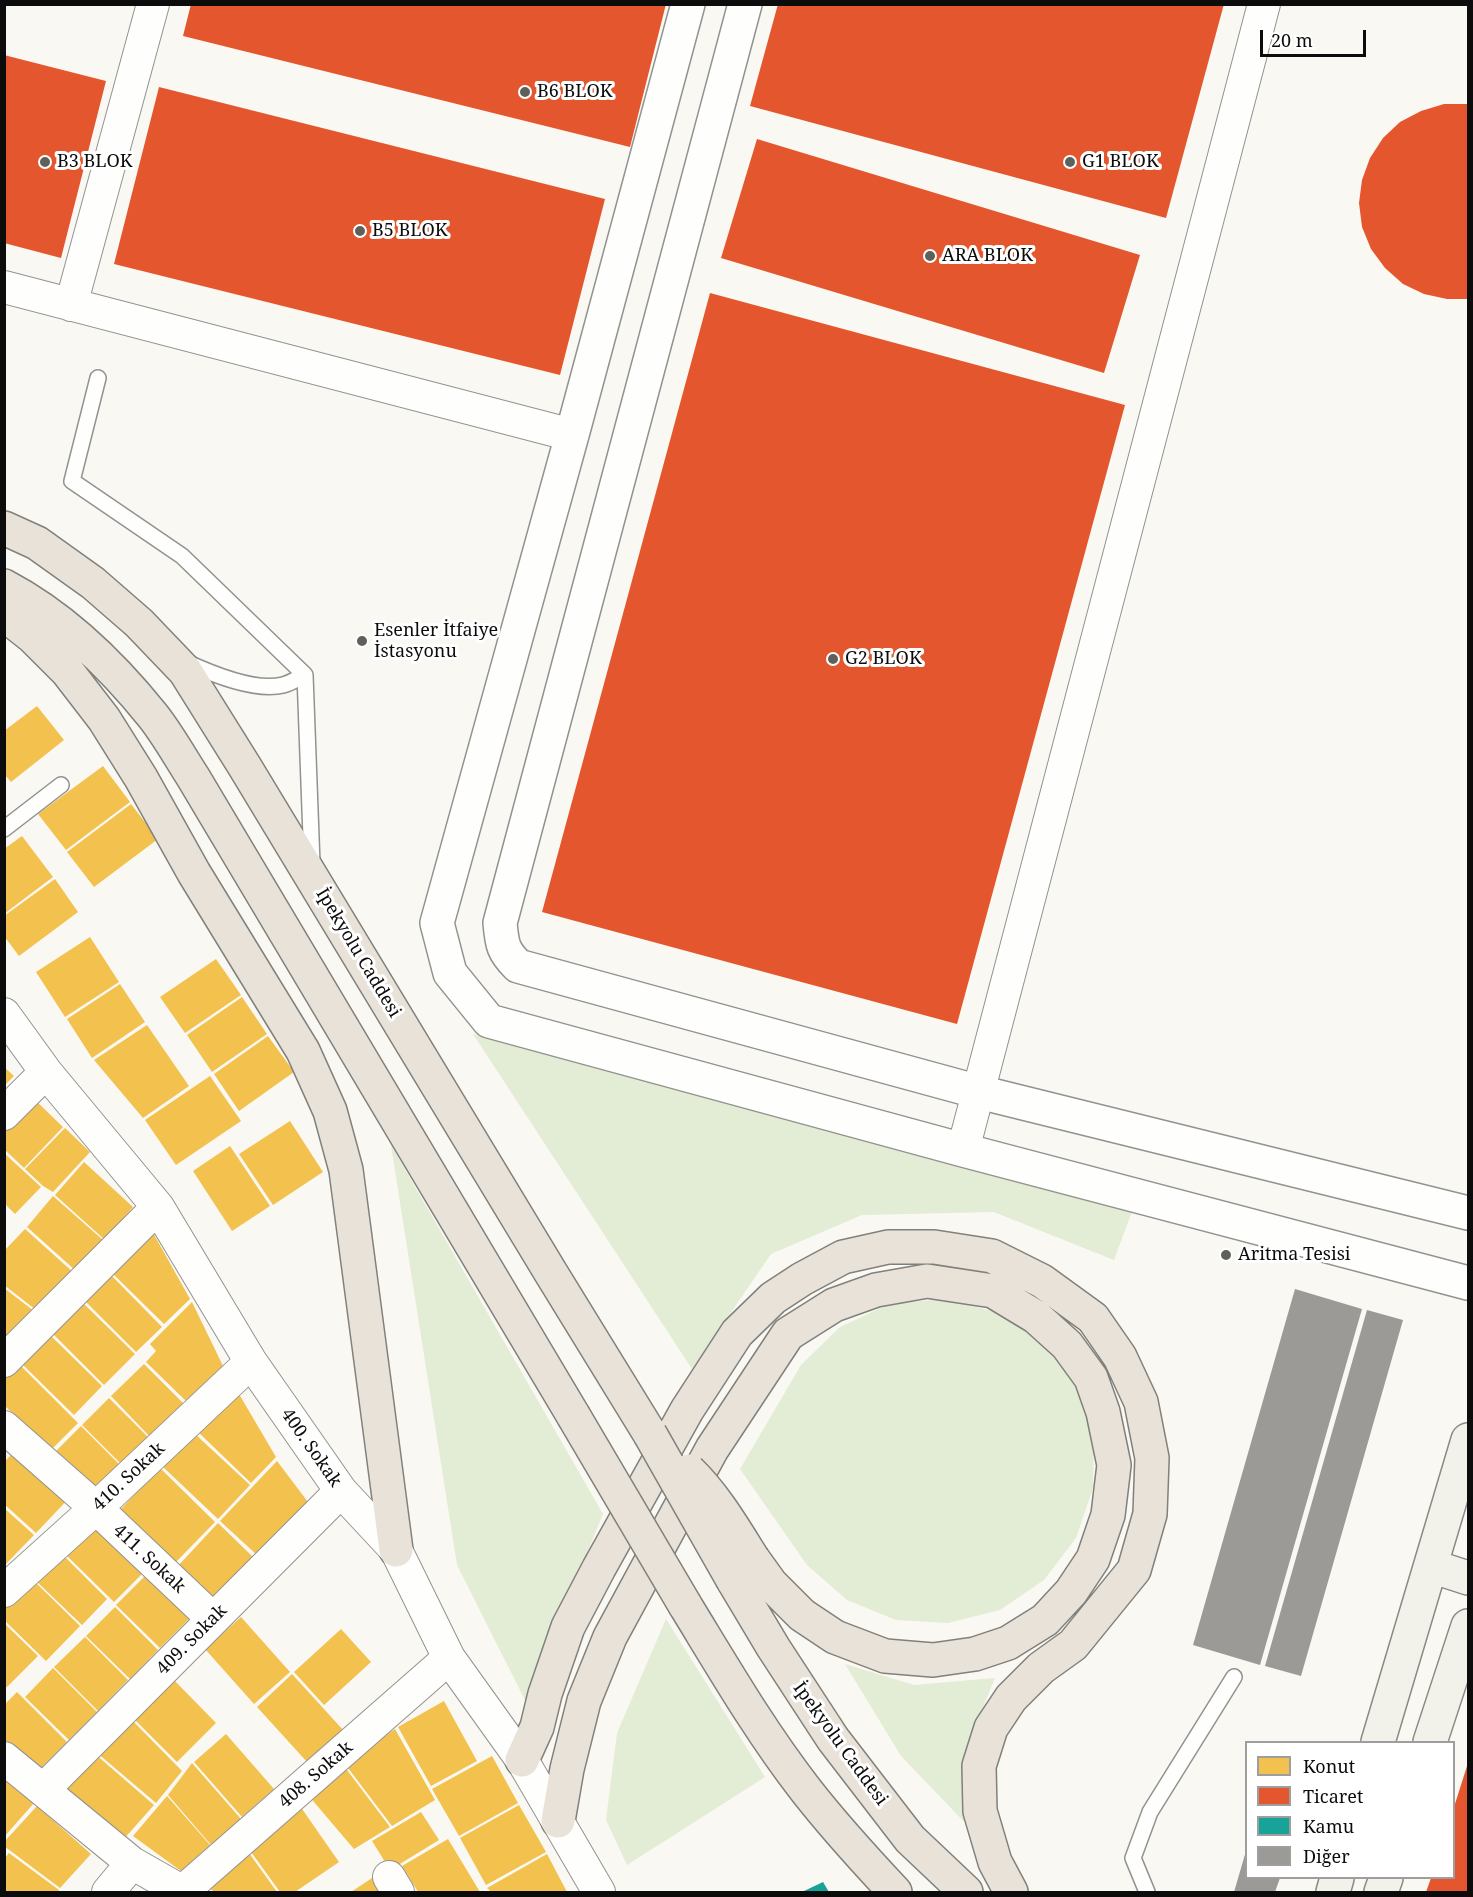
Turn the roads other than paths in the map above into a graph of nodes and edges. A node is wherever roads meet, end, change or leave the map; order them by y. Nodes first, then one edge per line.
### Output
1 (153, 4) edge
2 (688, 4) edge
3 (745, 4) edge
4 (1264, 4) edge
5 (4, 287) edge
6 (71, 305) junction
7 (98, 378) dead end
8 (572, 435) junction
9 (4, 528) edge
10 (4, 586) edge
11 (4, 614) edge
12 (169, 655) junction
13 (305, 675) junction
14 (61, 785) dead end
15 (4, 829) edge
16 (313, 879) junction
17 (4, 1014) edge
18 (46, 1072) junction
19 (979, 1092) junction
20 (4, 1114) edge
21 (963, 1150) junction
22 (158, 1207) junction
23 (1468, 1213) edge
24 (1468, 1283) edge
25 (4, 1361) edge
26 (251, 1362) junction
27 (4, 1426) edge
28 (1468, 1440) edge
29 (341, 1491) junction
30 (96, 1508) junction
31 (396, 1550) junction
32 (1431, 1566) junction
33 (743, 1570) junction
34 (1468, 1578) edge
35 (4, 1591) edge
36 (213, 1619) junction
37 (1468, 1626) edge
38 (449, 1658) junction
39 (1234, 1677) dead end
40 (1379, 1741) edge
41 (1431, 1741) edge
42 (4, 1758) edge
43 (522, 1760) junction
44 (43, 1790) junction
45 (558, 1821) junction
46 (132, 1863) junction
47 (182, 1892) edge
48 (108, 1893) edge
49 (599, 1893) edge
50 (895, 1893) edge
51 (966, 1893) edge
52 (1011, 1893) edge
53 (1147, 1893) edge

1 - 6 street
2 - 8 street
3 - 19 street
4 - 19 street
5 - 6 street
6 - 8 street
7 - 13 lane
8 - 21 street
9 - 12 highway, İpekyolu Caddesi
10 - 50 highway, bridge
11 - 31 highway
12 - 13 lane
12 - 16 highway, İpekyolu Caddesi
13 - 16 lane
14 - 15 lane
16 - 33 highway, İpekyolu Caddesi, bridge
17 - 18 street, 400. Sokak
18 - 20 street
18 - 22 street, 400. Sokak
19 - 21 street
19 - 23 street
21 - 24 street
22 - 25 street
22 - 26 street, 400. Sokak
26 - 29 street, 400. Sokak
26 - 30 street, 410. Sokak
27 - 30 street, 411. Sokak
28 - 32 main road
29 - 31 street, 400. Sokak
29 - 36 street, 409. Sokak
30 - 35 street, 410. Sokak
30 - 36 street, 411. Sokak
31 - 38 street, 400. Sokak
32 - 34 main road
32 - 40 main road
33 - 45 highway
33 - 51 highway, İpekyolu Caddesi
36 - 44 street, 409. Sokak
37 - 41 main road
38 - 43 street, 400. Sokak
38 - 47 street, 408. Sokak
39 - 53 lane
42 - 44 street
43 - 45 street, 400. Sokak
43 - 52 highway
44 - 46 street
45 - 49 street, 400. Sokak
46 - 47 street
46 - 48 street

